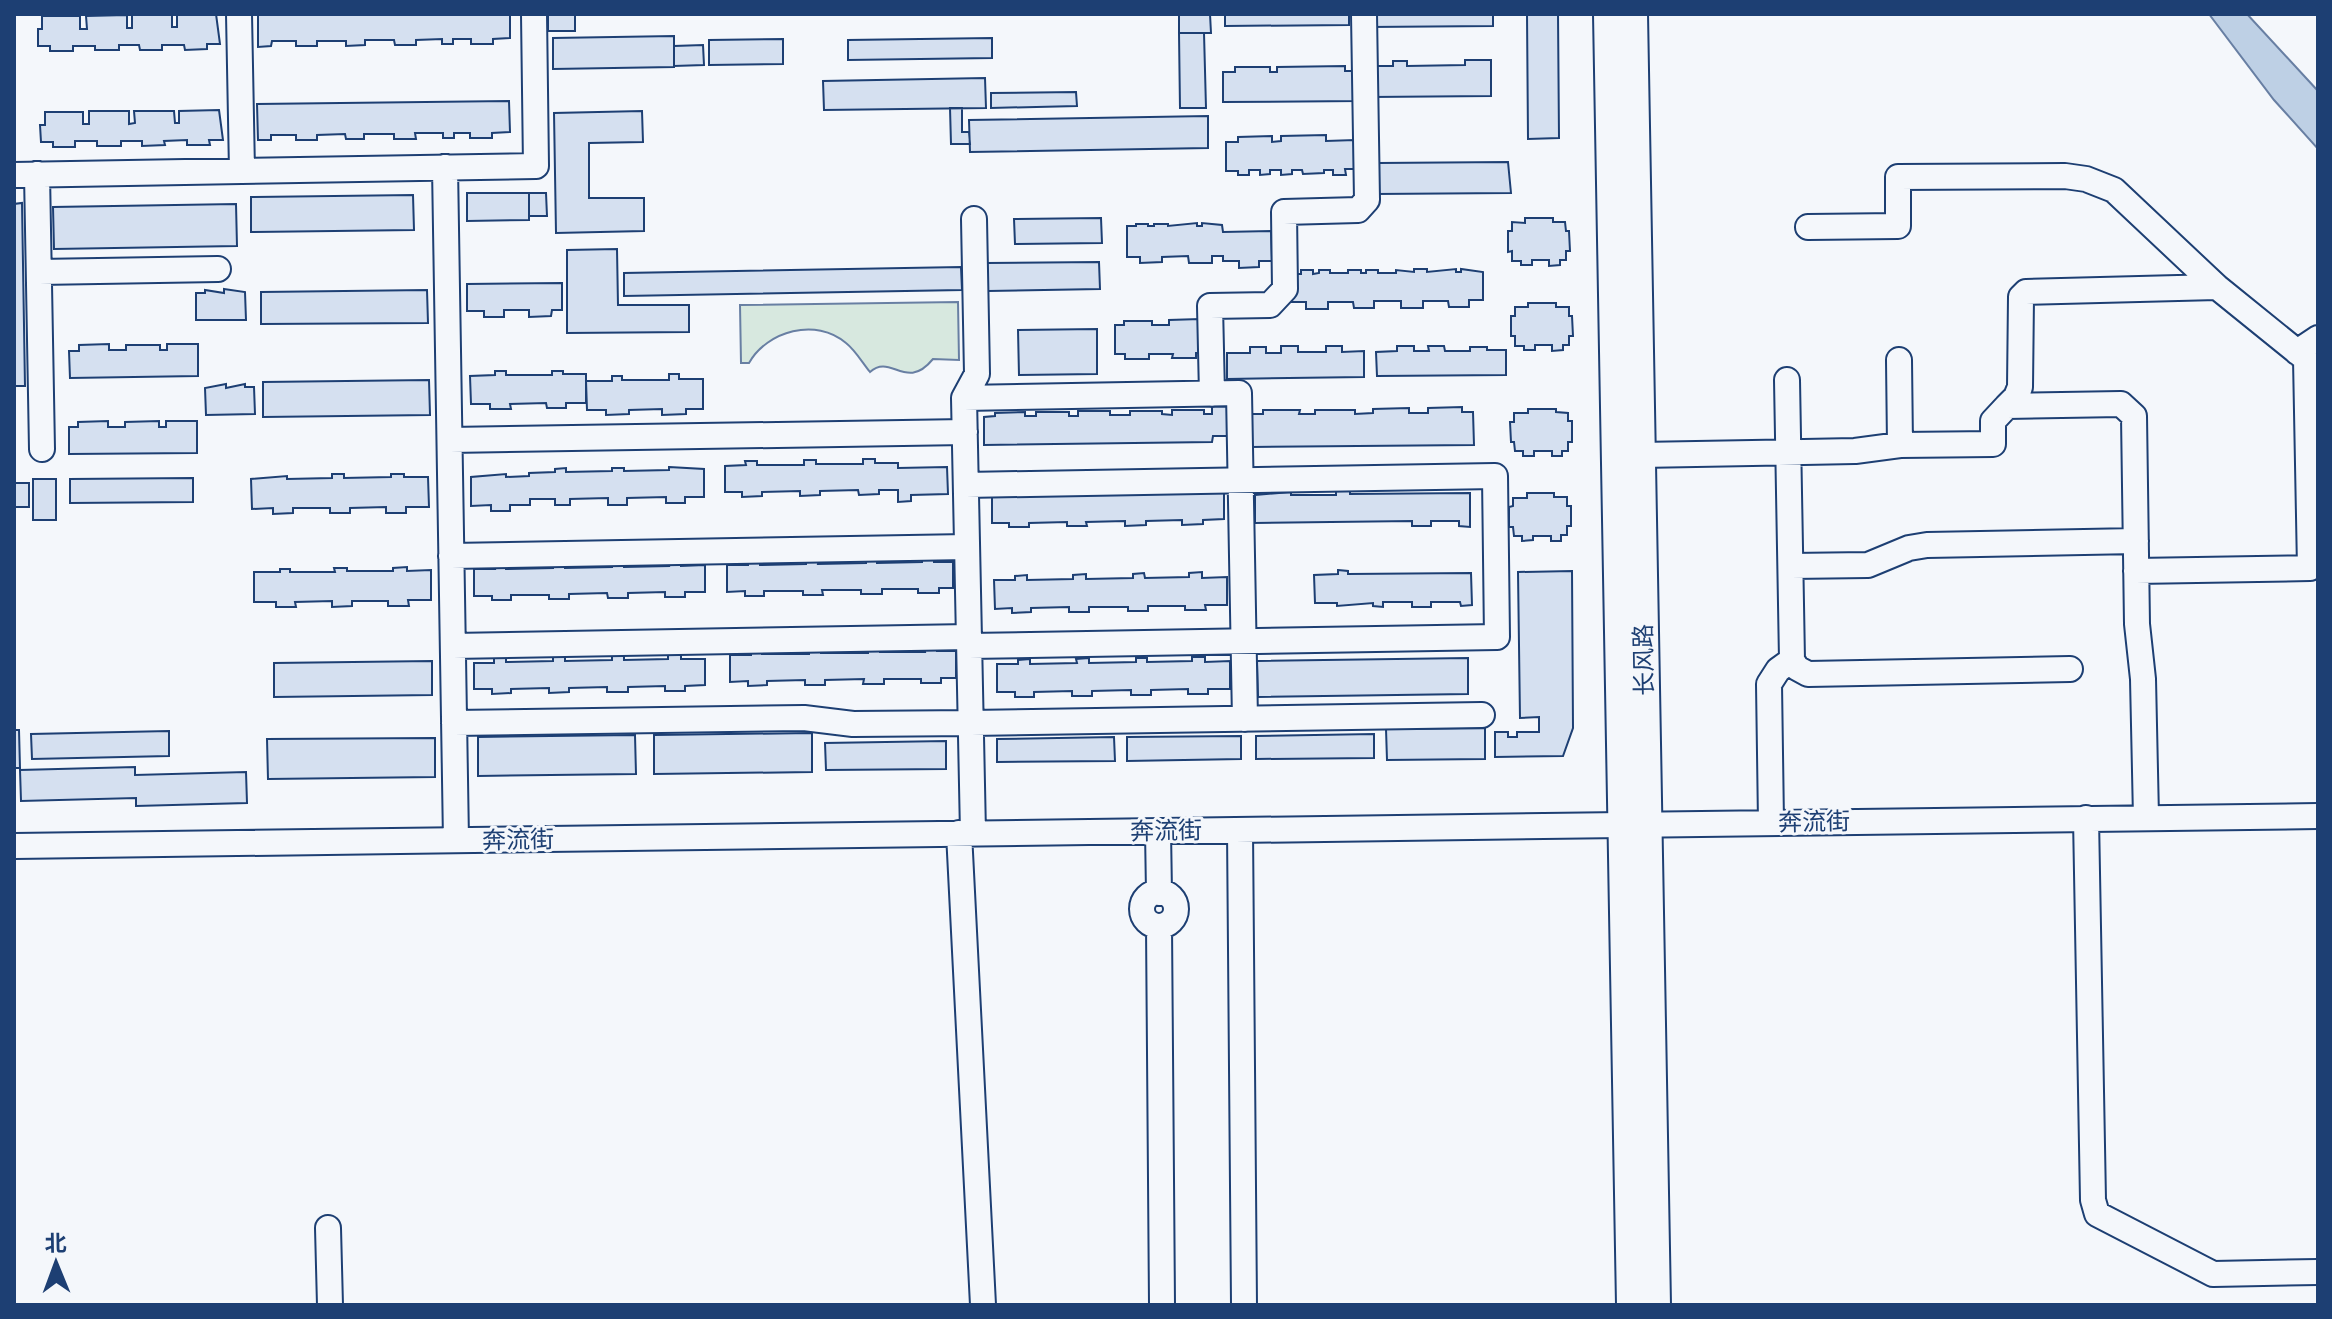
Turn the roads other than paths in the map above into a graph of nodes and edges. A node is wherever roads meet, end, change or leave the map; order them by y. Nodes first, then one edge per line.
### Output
1 (239, 14) edge
2 (534, 14) edge
3 (1364, 14) edge
4 (1609, 14) edge
5 (1632, 14) edge
6 (445, 167) junction
7 (242, 171) junction
8 (26, 174) edge
9 (974, 219) dead end
10 (1808, 227) dead end
11 (218, 269) dead end
12 (39, 272) junction
13 (2217, 287) junction
14 (2318, 338) edge
15 (2297, 352) junction
16 (1899, 360) dead end
17 (1787, 380) dead end
18 (1212, 394) junction
19 (964, 398) junction
20 (2007, 406) junction
21 (965, 432) junction
22 (450, 440) junction
23 (1900, 445) junction
24 (42, 449) dead end
25 (1789, 452) junction
26 (1640, 455) junction
27 (1241, 480) junction
28 (966, 485) junction
29 (2136, 541) junction
30 (967, 547) junction
31 (451, 556) junction
32 (1791, 566) junction
33 (2136, 571) junction
34 (1244, 641) junction
35 (969, 642) junction
36 (453, 646) junction
37 (1792, 660) junction
38 (2070, 669) dead end
39 (1482, 715) dead end
40 (1245, 719) junction
41 (454, 723) junction
42 (971, 723) junction
43 (2318, 816) edge
44 (2146, 817) junction
45 (2086, 818) junction
46 (1771, 822) junction
47 (1635, 824) junction
48 (1240, 830) junction
49 (1158, 831) junction
50 (966, 833) junction
51 (456, 840) junction
52 (14, 846) edge
53 (328, 1228) dead end
54 (2318, 1272) edge
55 (330, 1305) edge
56 (983, 1305) edge
57 (1162, 1305) edge
58 (1244, 1305) edge
59 (1632, 1305) edge
60 (1655, 1305) edge

1 - 7 street
2 - 6 street
3 - 18 street
4 - 47 main road, 长风路
5 - 26 main road, 长风路
6 - 7 street
6 - 22 street
7 - 8 street
8 - 12 street
9 - 19 street
10 - 13 street
11 - 12 street
12 - 24 street
13 - 15 street
13 - 20 street
14 - 15 street
15 - 33 street
16 - 23 street
17 - 25 street
18 - 19 street
18 - 27 street
19 - 21 street
20 - 23 street
20 - 29 street
21 - 22 street
21 - 28 street
22 - 31 street
23 - 25 street
25 - 26 street
25 - 32 street
26 - 47 main road, 长风路
27 - 28 street
27 - 34 street
27 - 34 street
28 - 30 street
29 - 32 street
29 - 33 street
30 - 31 street
30 - 35 street
31 - 36 street
32 - 37 street
33 - 44 street
34 - 35 street
34 - 40 street
35 - 36 street
35 - 42 street
36 - 41 street
37 - 38 street
37 - 46 street
39 - 40 street
40 - 42 street
41 - 42 street
41 - 51 street
42 - 50 street
43 - 44 street, 奔流街
44 - 45 street, 奔流街
45 - 46 street, 奔流街
45 - 54 street
46 - 47 street, 奔流街
47 - 48 street, 奔流街
47 - 59 main road, 长风路
47 - 60 main road, 长风路
48 - 49 street, 奔流街
48 - 58 street
49 - 50 street, 奔流街
49 - 57 street
50 - 51 street, 奔流街
50 - 56 street
51 - 52 street, 奔流街
53 - 55 street

